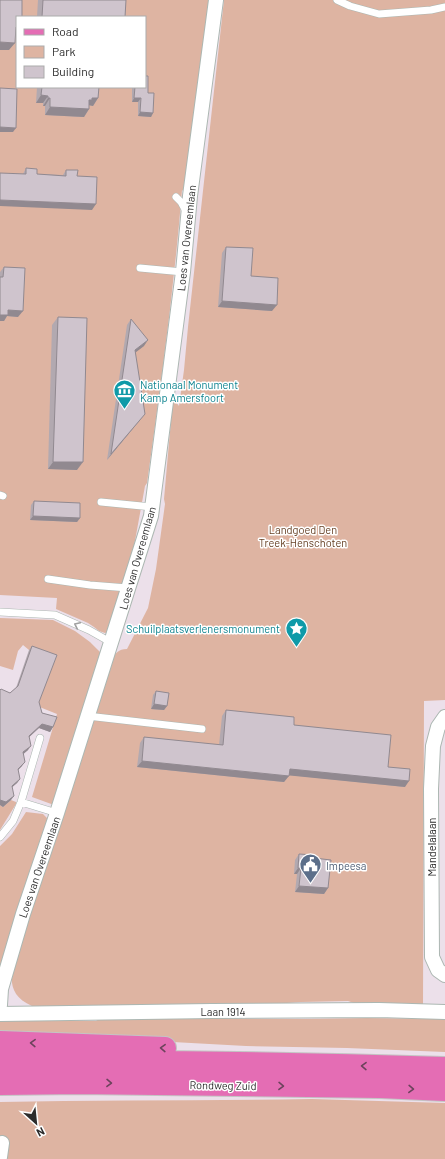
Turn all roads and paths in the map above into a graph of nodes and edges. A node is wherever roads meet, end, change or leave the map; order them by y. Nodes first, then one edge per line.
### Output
1 (216, 0) edge
2 (337, 0) edge
3 (445, 6) edge
4 (176, 197) dead end
5 (189, 215) junction
6 (140, 268) dead end
7 (183, 272) junction
8 (101, 502) dead end
9 (152, 507) junction
10 (48, 579) dead end
11 (128, 588) junction
12 (0, 612) edge
13 (112, 643) junction
14 (88, 716) junction
15 (445, 717) edge
16 (202, 729) dead end
17 (40, 738) dead end
18 (21, 802) junction
19 (57, 813) junction
20 (0, 838) edge
21 (445, 975) edge
22 (0, 1005) edge
23 (445, 1012) edge
24 (0, 1014) edge
25 (0, 1042) edge
26 (0, 1062) edge
27 (256, 1064) junction
28 (445, 1068) edge
29 (78, 1083) junction
30 (0, 1084) edge
31 (445, 1090) edge
32 (0, 1093) edge
33 (2, 1143) dead end
34 (0, 1157) edge

1 - 5 street, Loes van Overeemlaan
2 - 3 lane
4 - 5 lane
5 - 7 street, Loes van Overeemlaan
6 - 7 lane
7 - 9 street, Loes van Overeemlaan
8 - 9 lane
9 - 11 street, Loes van Overeemlaan
10 - 11 lane
11 - 13 street, Loes van Overeemlaan
13 -> 12 lane
13 - 14 street, Loes van Overeemlaan
14 - 16 lane
14 - 19 street, Loes van Overeemlaan
15 - 21 street, Mandelalaan
17 - 18 lane
18 - 19 lane
18 - 20 lane
19 - 22 street, Loes van Overeemlaan
23 - 24 street, Laan 1914
27 -> 25 main road
26 - 27 main road, Rondweg Zuid
28 -> 27 main road, Rondweg Zuid
29 - 30 main road, Rondweg Zuid
29 -> 31 main road, Rondweg Zuid
29 - 32 main road
33 - 34 street

